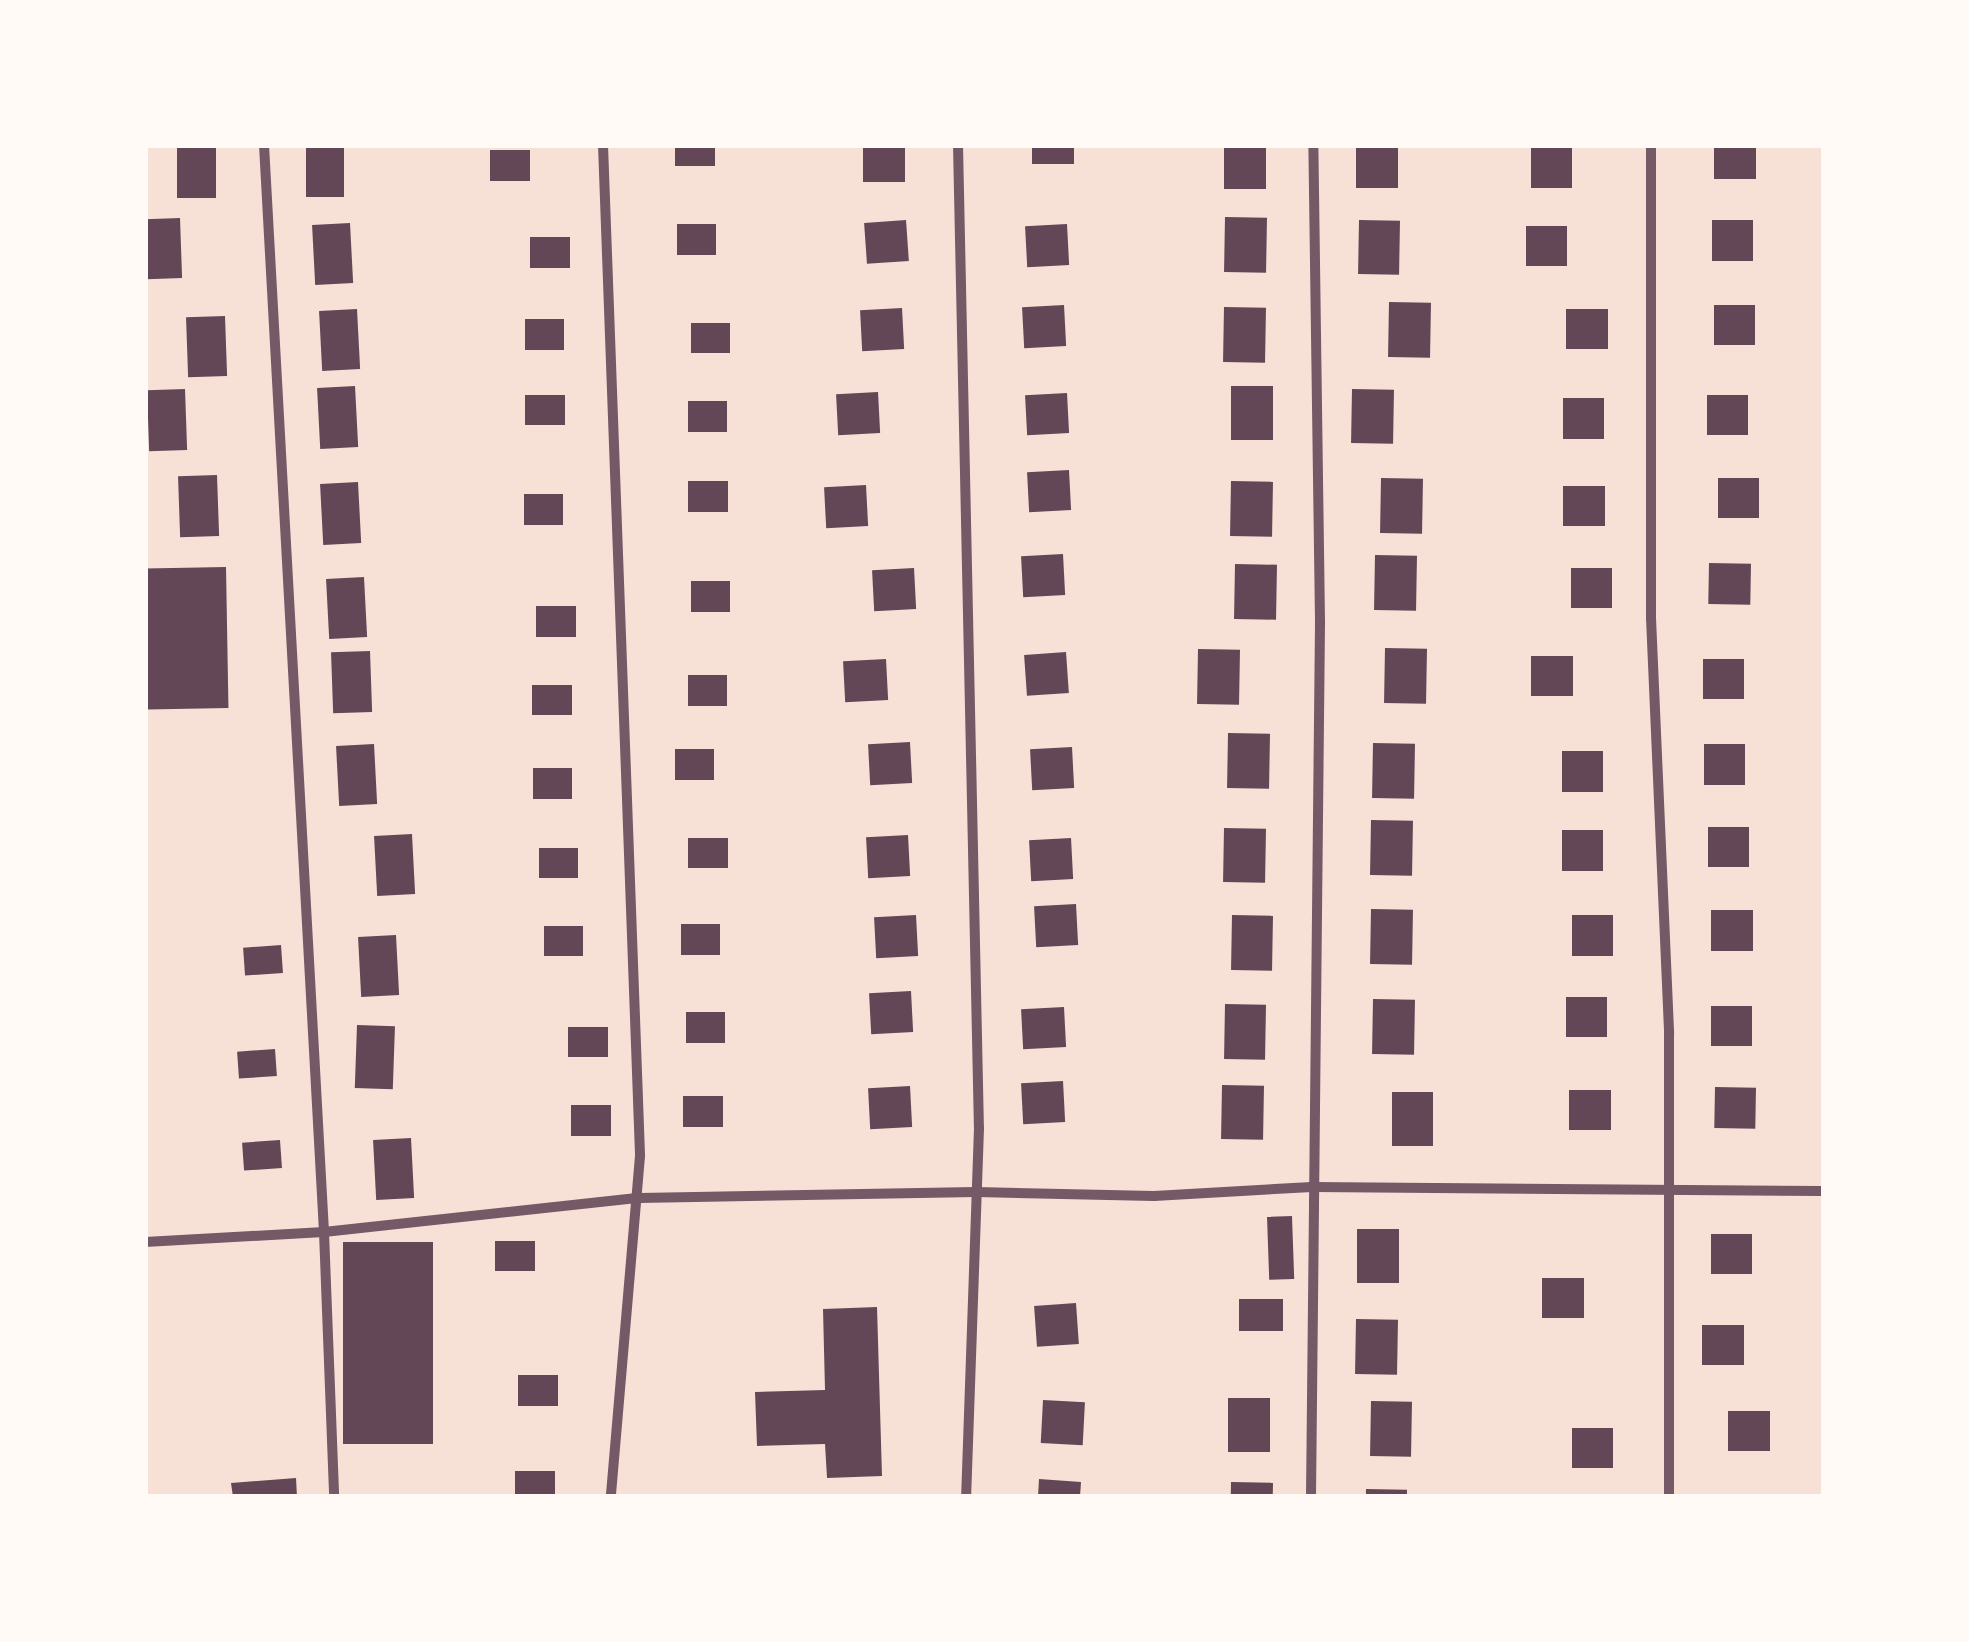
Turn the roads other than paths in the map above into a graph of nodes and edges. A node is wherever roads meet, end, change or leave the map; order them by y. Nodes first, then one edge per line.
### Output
1 (264, 145) edge
2 (603, 145) edge
3 (958, 145) edge
4 (1313, 145) edge
5 (1650, 145) edge
6 (1312, 1187) junction
7 (1669, 1188) junction
8 (1824, 1191) edge
9 (976, 1192) junction
10 (638, 1198) junction
11 (324, 1232) junction
12 (145, 1242) edge
13 (334, 1497) edge
14 (611, 1497) edge
15 (966, 1497) edge
16 (1310, 1497) edge
17 (1668, 1497) edge

1 - 11 street
2 - 10 street
3 - 9 street
4 - 6 street
5 - 7 street
6 - 7 street
6 - 9 street
6 - 16 street
7 - 8 street
7 - 17 street
9 - 10 street
9 - 15 street
10 - 11 street
10 - 14 street
11 - 12 street
11 - 13 street

